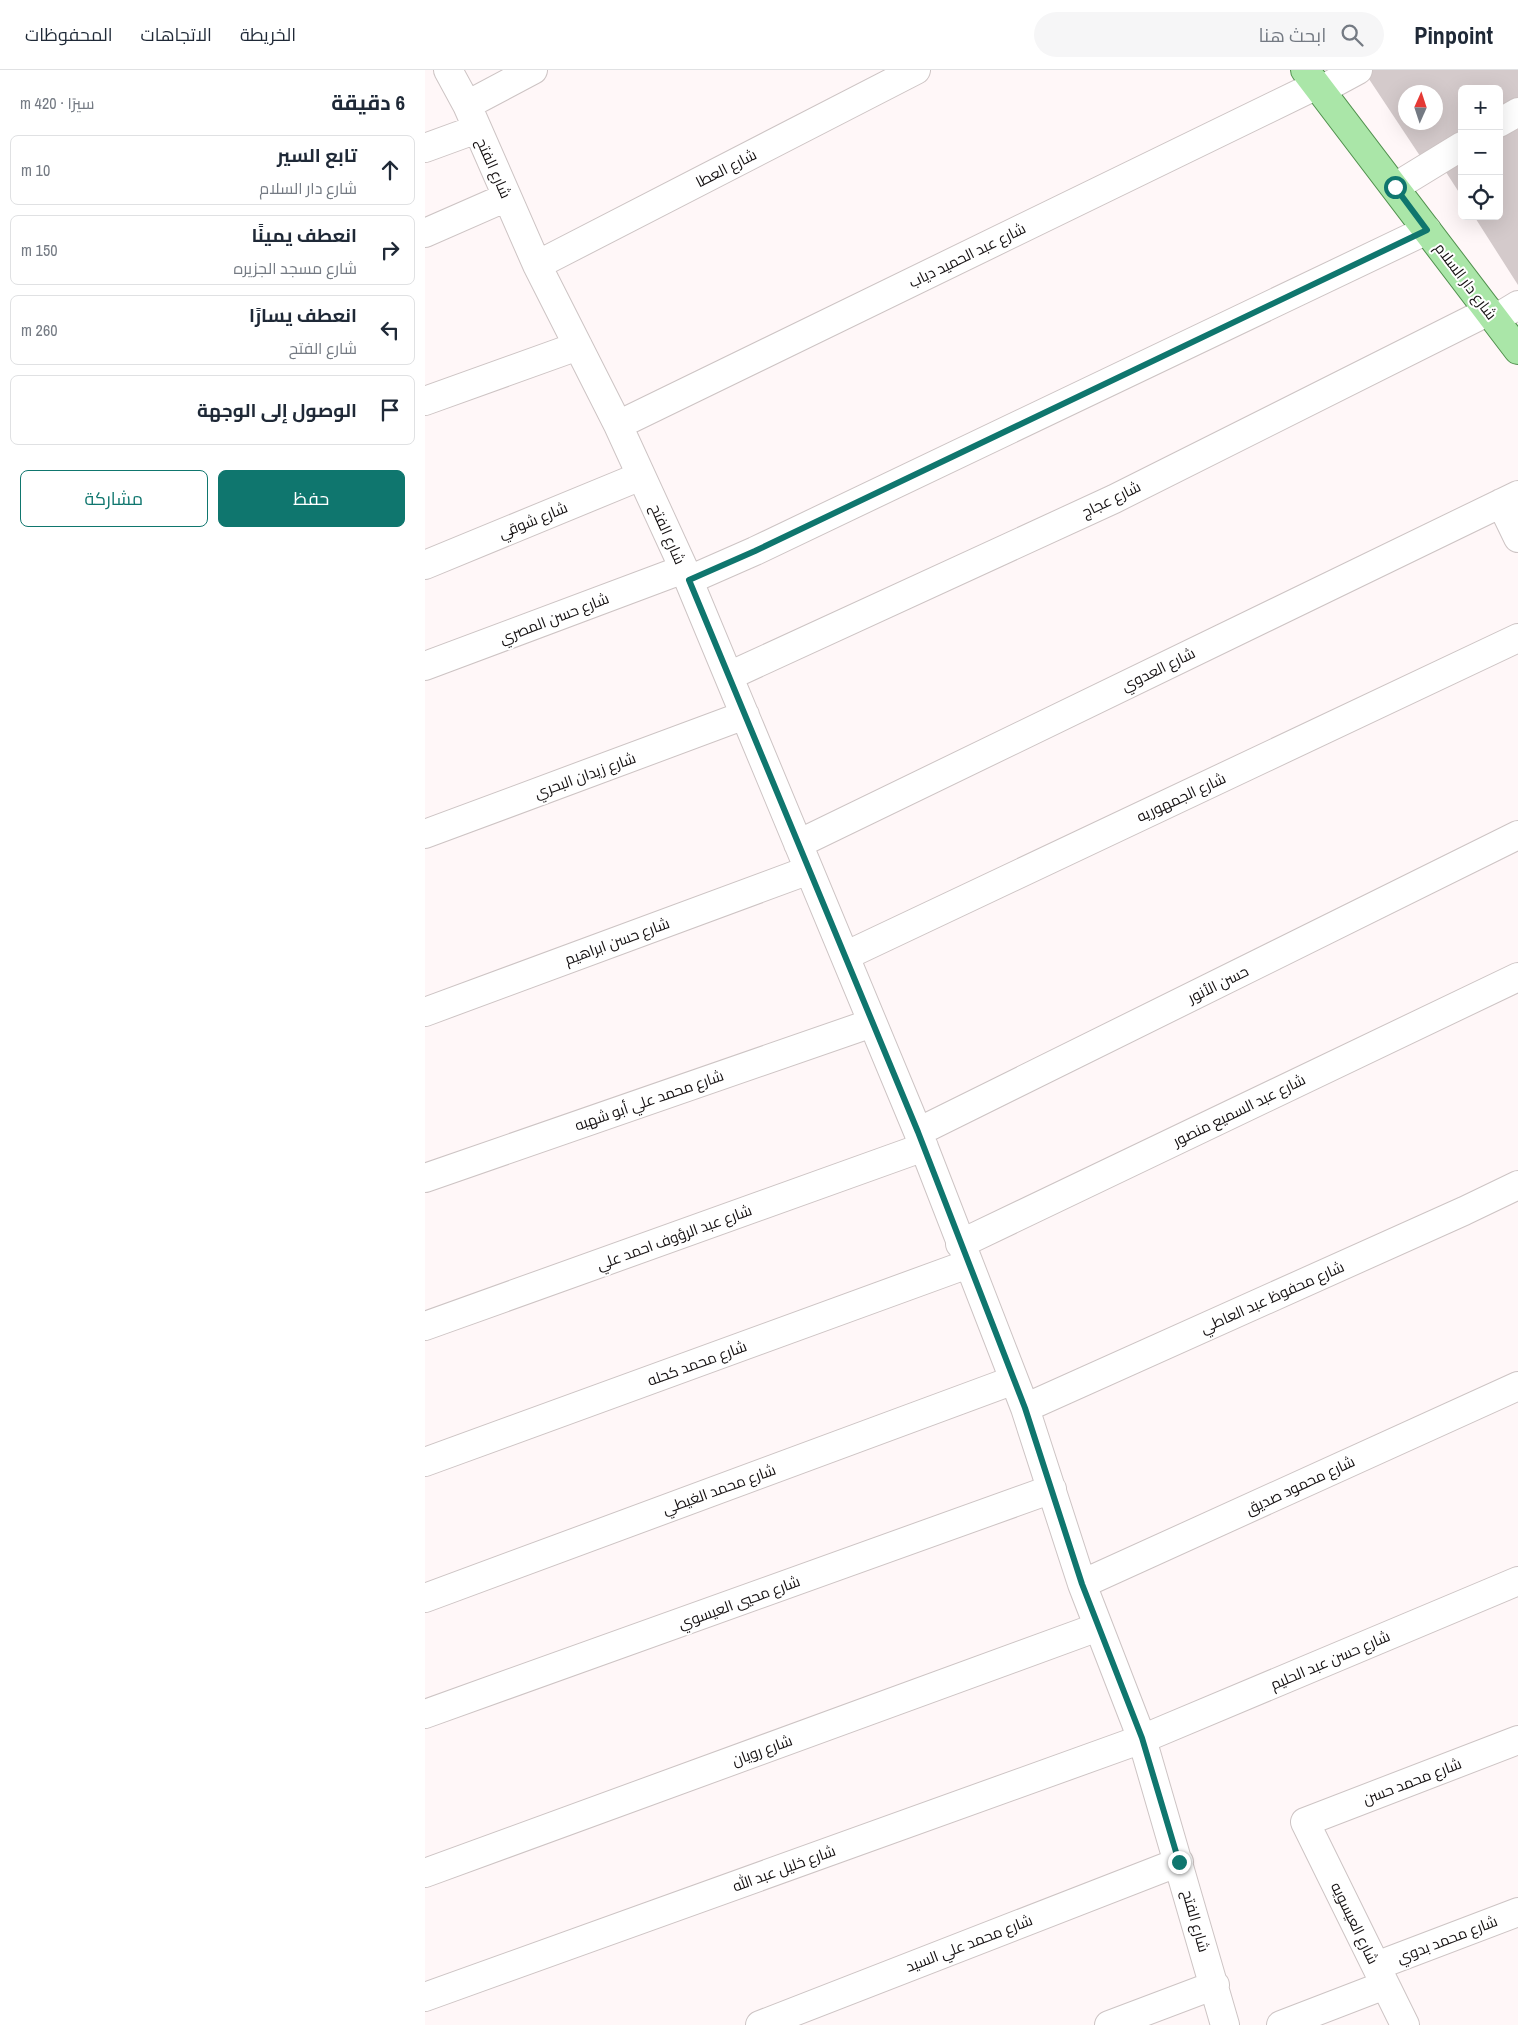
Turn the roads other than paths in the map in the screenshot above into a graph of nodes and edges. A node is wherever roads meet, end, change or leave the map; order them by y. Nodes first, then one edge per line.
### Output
1 (448, 70) edge
2 (533, 70) edge
3 (916, 70) edge
4 (1357, 70) edge
5 (1314, 82) edge
6 (1518, 112) edge
7 (472, 117) junction
8 (1503, 121) edge
9 (425, 148) edge
10 (1458, 148) edge
11 (1395, 187) junction
12 (507, 196) junction
13 (1427, 230) junction
14 (425, 233) edge
15 (537, 265) junction
16 (1518, 306) edge
17 (1492, 315) junction
18 (578, 346) junction
19 (1518, 350) edge
20 (425, 401) edge
21 (618, 425) junction
22 (641, 476) junction
23 (1510, 499) edge
24 (1518, 538) edge
25 (425, 565) edge
26 (686, 574) junction
27 (1518, 638) edge
28 (425, 666) edge
29 (729, 676) junction
30 (745, 715) junction
31 (425, 834) edge
32 (1518, 835) edge
33 (798, 844) junction
34 (809, 870) junction
35 (845, 956) junction
36 (1518, 977) edge
37 (425, 1012) edge
38 (873, 1023) junction
39 (921, 1140) junction
40 (425, 1178) edge
41 (1518, 1184) edge
42 (964, 1254) junction
43 (425, 1326) edge
44 (1014, 1380) junction
45 (1518, 1386) edge
46 (1025, 1408) junction
47 (425, 1462) edge
48 (1052, 1490) junction
49 (1518, 1581) edge
50 (1082, 1584) junction
51 (425, 1598) edge
52 (1099, 1627) junction
53 (425, 1714) edge
54 (1142, 1738) junction
55 (1518, 1740) edge
56 (1305, 1822) joint
57 (1179, 1862) junction
58 (425, 1873) edge
59 (1518, 1912) edge
60 (1381, 1976) junction
61 (1215, 1986) junction
62 (425, 1997) edge
63 (760, 2025) edge
64 (1109, 2025) edge
65 (1225, 2025) edge
66 (1281, 2025) edge
67 (1405, 2025) edge

1 - 7 street, شارع الفتح
2 - 7 street
3 - 15 street, شارع العطا
4 - 5 street, شارع عبد الحميد دياب
5 - 11 main road, شارع دار السلام
5 - 21 street, شارع عبد الحميد دياب
6 - 8 street
7 - 9 street
7 - 12 street, شارع الفتح
10 - 11 street
11 - 13 main road, شارع دار السلام
12 - 14 street
12 - 15 street, شارع الفتح
13 - 17 main road, شارع دار السلام
13 - 26 street, شارع حسن المصري
15 - 18 street, شارع الفتح
16 - 17 street, شارع عجاج
17 - 19 main road, شارع دار السلام
17 - 29 street, شارع عجاج
18 - 20 street
18 - 21 street, شارع الفتح
21 - 22 street, شارع الفتح
22 - 25 street, شارع شوقي
22 - 26 street, شارع الفتح
23 - 24 street
23 - 33 street, شارع العدوي
26 - 28 street, شارع حسن المصري
26 - 29 street, شارع الفتح
27 - 35 street, شارع الجمهوريه
29 - 30 street, شارع الفتح
30 - 31 street, شارع زيدان البحري
30 - 33 street, شارع الفتح
32 - 39 street, حسن الأنور
33 - 34 street, شارع الفتح
34 - 35 street, شارع الفتح
34 - 37 street, شارع حسن ابراهيم
35 - 38 street, شارع الفتح
36 - 42 street, شارع عبد السميع منصور
38 - 39 street, شارع الفتح
38 - 40 street, شارع محمد علي أبو شهبه
39 - 42 street, شارع الفتح
39 - 43 street, شارع عبد الرؤوف احمد علي
41 - 46 street, شارع محفوظ عبد العاطي
42 - 44 street, شارع الفتح
42 - 47 street, شارع محمد كحله
44 - 46 street, شارع الفتح
44 - 51 street, شارع محمد الغيطي
45 - 50 street, شارع محمود صديق
46 - 48 street, شارع الفتح
48 - 50 street, شارع الفتح
48 - 53 street, شارع محيي العيسوي
49 - 54 street, شارع حسن عبد الحليم
50 - 52 street, شارع الفتح
52 - 54 street, شارع الفتح
52 - 58 street, شارع رويان
54 - 57 street, شارع الفتح
54 - 62 street, شارع خليل عبد الله
55 - 56 street, شارع محمد حسن
56 - 60 street, شارع العيسويه
57 - 61 street, شارع الفتح
57 - 63 street, شارع محمد علي السيد
59 - 60 street, شارع محمد بدوي
60 - 66 street, شارع محمد بدوي
60 - 67 street, شارع العيسويه
61 - 64 street
61 - 65 street, شارع الفتح

